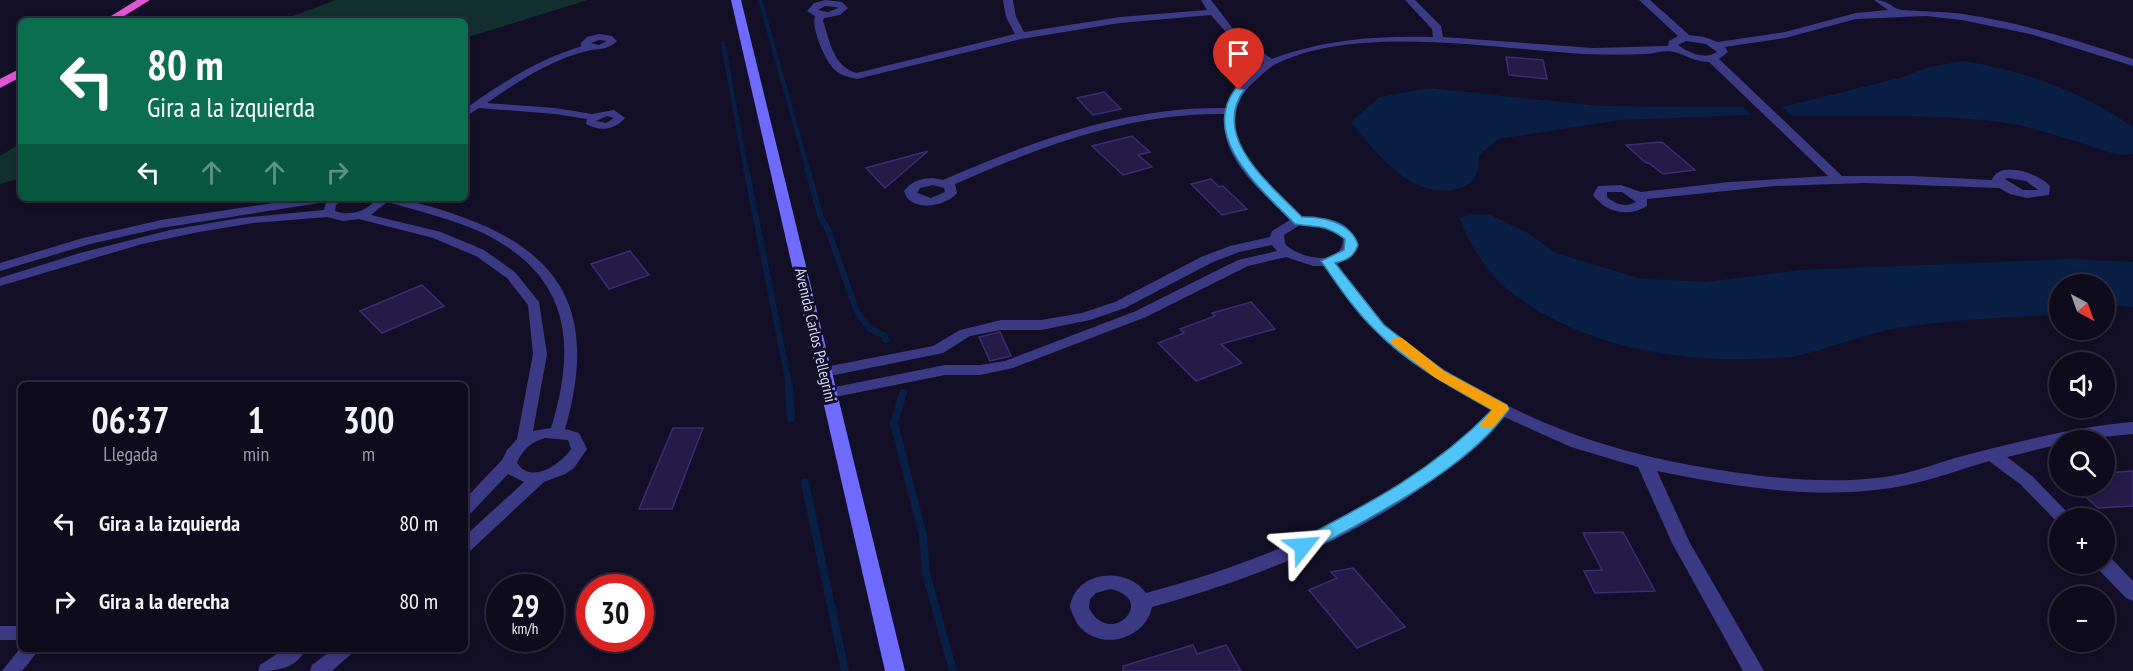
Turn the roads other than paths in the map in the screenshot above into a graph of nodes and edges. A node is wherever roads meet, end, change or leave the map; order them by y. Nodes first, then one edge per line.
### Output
1 (145, 0) edge
2 (736, 0) edge
3 (1008, 0) edge
4 (1206, 0) edge
5 (1410, 0) edge
6 (1644, 0) edge
7 (1879, 0) edge
8 (1212, 12) junction
9 (1898, 13) junction
10 (820, 15) dead end
11 (113, 18) edge
12 (1021, 36) junction
13 (1686, 38) junction
14 (1438, 39) junction
15 (1718, 45) junction
16 (589, 47) dead end
17 (1676, 49) junction
18 (1711, 58) junction
19 (1270, 62) junction
20 (2133, 63) edge
21 (18, 74) edge
22 (0, 84) edge
23 (468, 104) edge
24 (478, 105) junction
25 (1230, 111) junction
26 (468, 112) edge
27 (593, 117) dead end
28 (1838, 178) junction
29 (946, 183) dead end
30 (2002, 184) dead end
31 (1639, 196) dead end
32 (309, 201) edge
33 (334, 201) edge
34 (382, 201) edge
35 (395, 201) edge
36 (329, 213) junction
37 (357, 215) junction
38 (1299, 221) junction
39 (1277, 240) junction
40 (1287, 253) junction
41 (1328, 261) junction
42 (0, 267) edge
43 (0, 282) edge
44 (1041, 325) junction
45 (1054, 348) junction
46 (938, 350) junction
47 (945, 370) junction
48 (825, 372) junction
49 (830, 393) junction
50 (1502, 409) junction
51 (2133, 428) edge
52 (557, 432) junction
53 (524, 441) junction
54 (1994, 456) junction
55 (509, 463) junction
56 (1645, 463) junction
57 (538, 478) junction
58 (468, 506) edge
59 (2053, 508) edge
60 (468, 543) edge
61 (2115, 574) edge
62 (2133, 593) edge
63 (1142, 602) dead end
64 (0, 633) edge
65 (18, 633) edge
66 (28, 652) edge
67 (293, 652) edge
68 (342, 652) edge
69 (11, 671) edge
70 (267, 671) edge
71 (320, 671) edge
72 (895, 671) edge
73 (1754, 671) edge

1 - 11 highway
2 - 48 main road, Avenida Carlos Pellegrini
3 - 12 street
4 - 8 street
5 - 14 street
6 - 13 street
7 - 9 street
8 - 12 street
8 - 19 street
9 - 15 street
9 - 20 street
10 - 12 street
13 - 15 street
13 - 17 street
14 - 17 street
14 - 19 street
15 - 18 street
16 - 24 lane
17 - 18 street
18 - 28 street
19 - 25 street
21 - 22 highway
23 - 24 lane
24 - 26 lane
24 - 27 lane
25 - 29 street
25 - 38 street
28 - 30 street
28 - 31 street
32 - 42 lane
33 - 36 lane
34 - 37 lane
35 - 52 lane
36 - 37 lane
36 - 43 lane
37 - 53 lane
38 - 39 street
38 - 41 street
39 - 40 street
39 - 44 street
40 - 41 street
40 - 45 street
41 - 50 street
44 - 45 street
44 - 46 street
45 - 47 street
46 - 47 street
46 - 48 street
47 - 49 street
48 - 49 main road, Avenida Carlos Pellegrini
49 - 72 main road, Avenida Carlos Pellegrini
50 - 56 street
50 - 63 street
51 - 54 street
52 - 53 lane
52 - 57 lane
53 - 55 lane
54 - 56 street
54 - 59 street
55 - 57 lane
55 - 58 lane
56 - 73 street
57 - 60 lane
61 - 62 street
64 - 65 lane
66 - 69 lane
67 - 70 lane
68 - 71 lane

